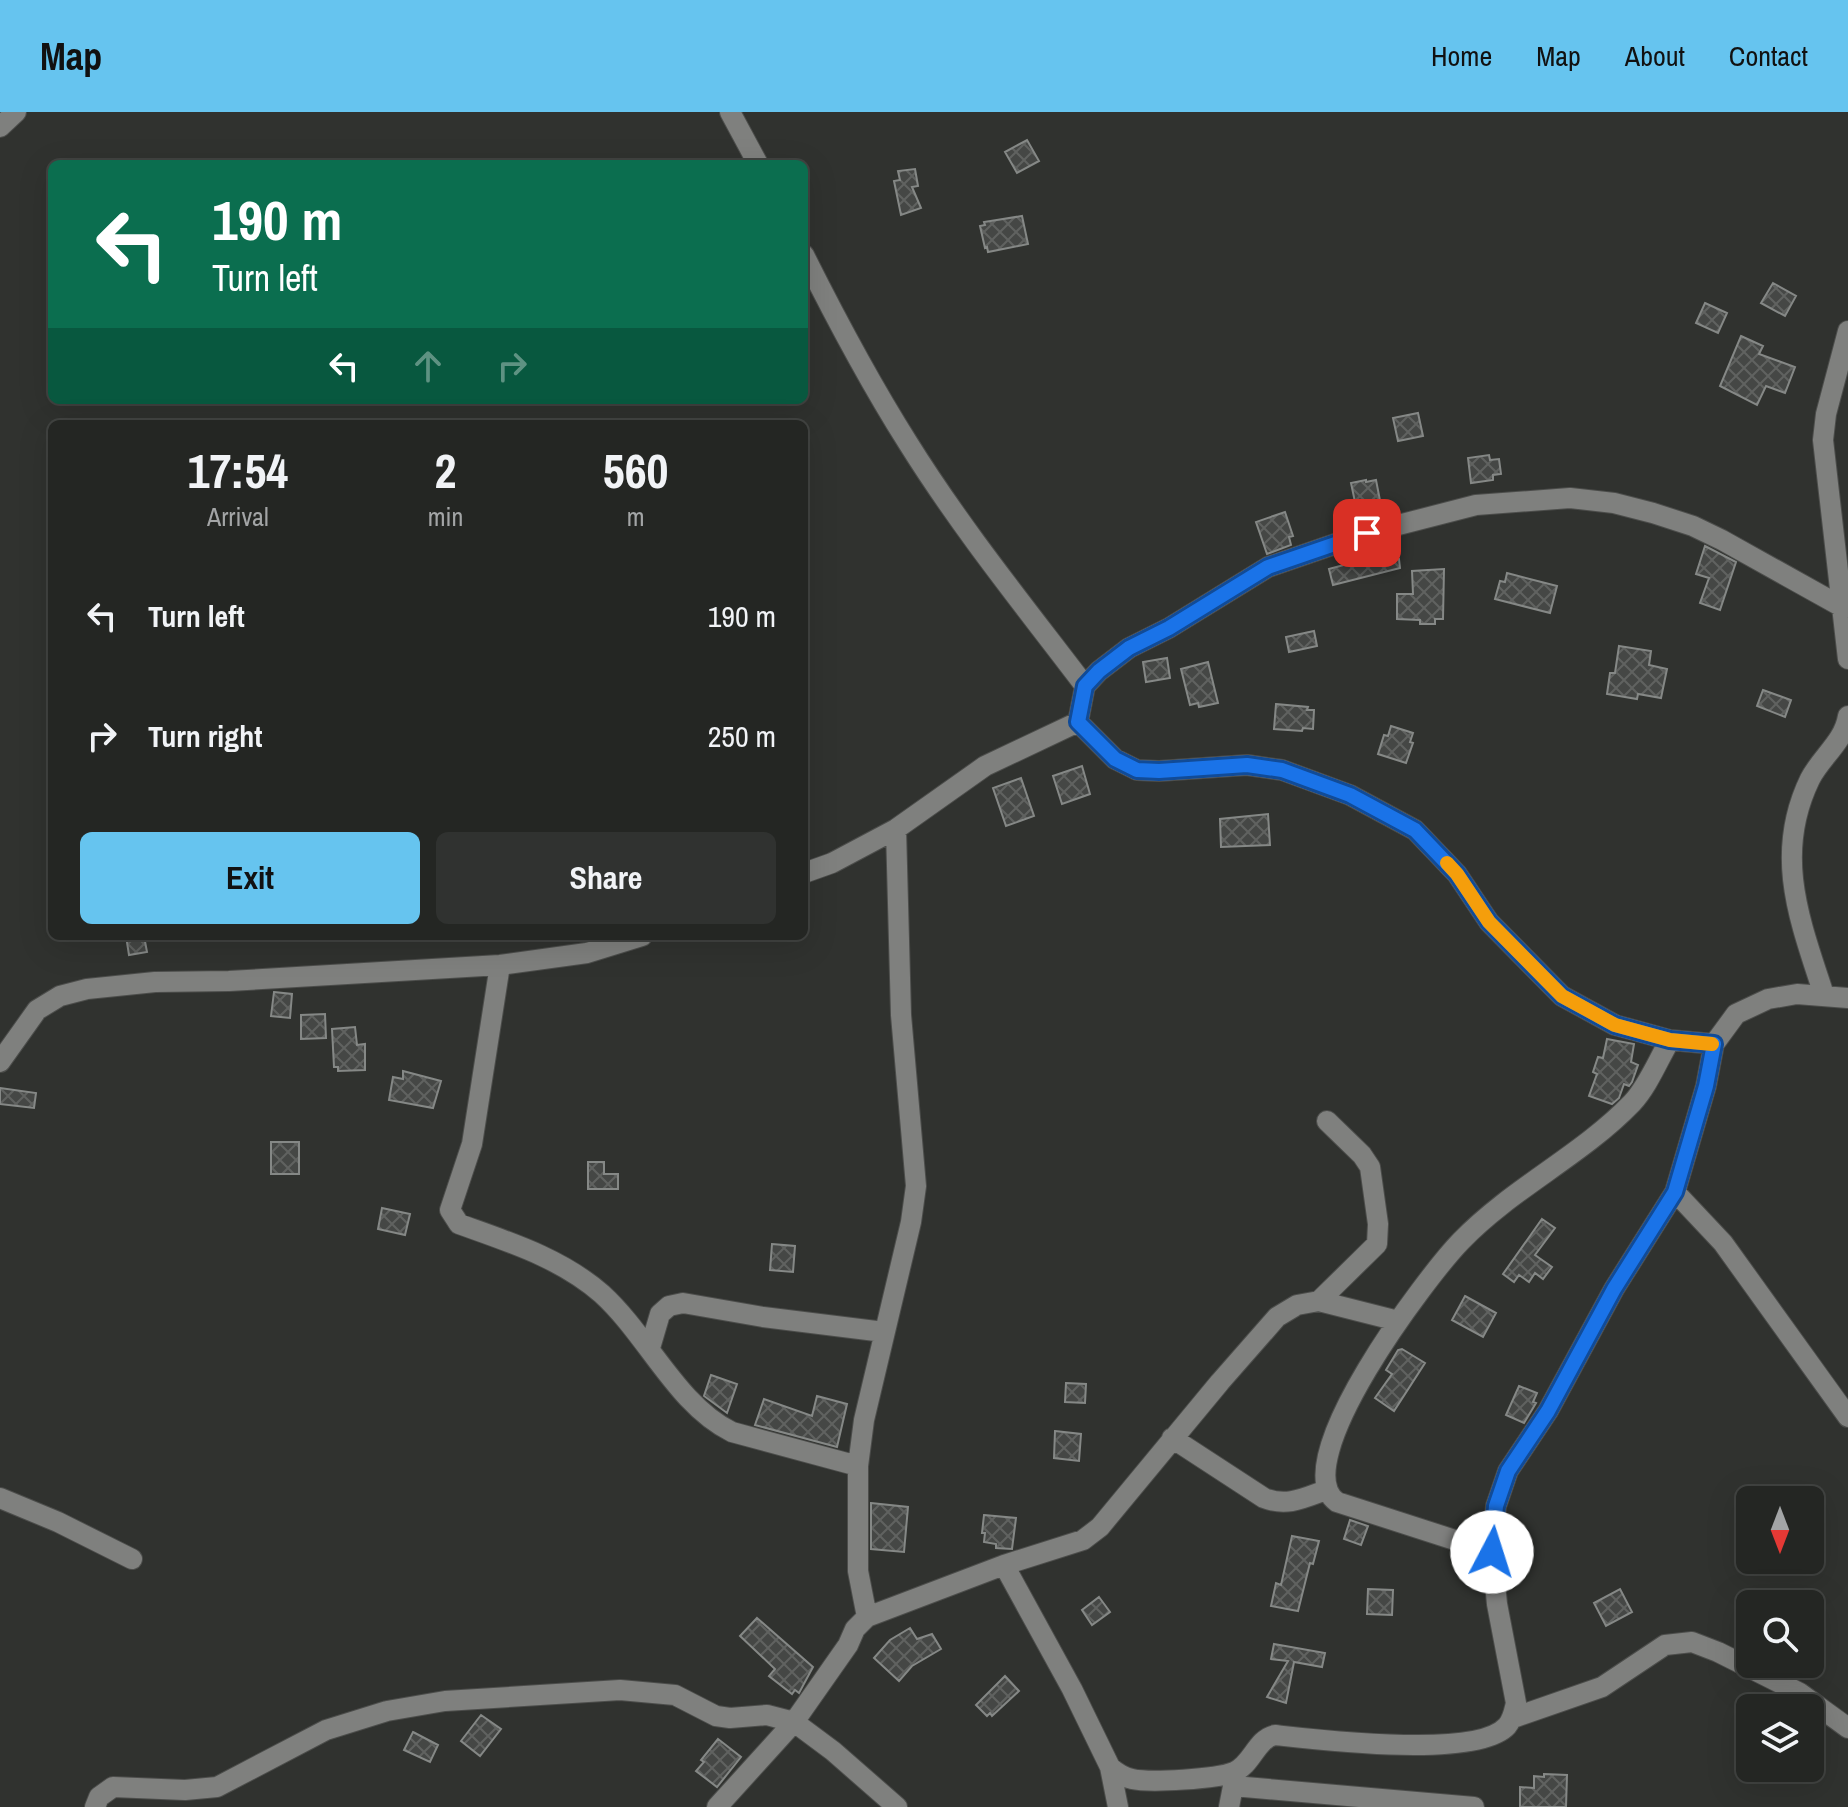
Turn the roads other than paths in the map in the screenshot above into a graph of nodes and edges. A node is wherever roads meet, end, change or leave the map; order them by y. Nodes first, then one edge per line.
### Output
1 (16, 112) edge
2 (730, 112) edge
3 (0, 127) edge
4 (756, 160) edge
5 (808, 263) edge
6 (1848, 331) edge
7 (1844, 608) junction
8 (1848, 659) edge
9 (1085, 686) junction
10 (1848, 716) edge
11 (1078, 722) junction
12 (896, 829) junction
13 (808, 872) edge
14 (629, 940) edge
15 (500, 965) junction
16 (1824, 995) junction
17 (1848, 998) edge
18 (1670, 1040) junction
19 (1714, 1044) junction
20 (0, 1062) edge
21 (1327, 1121) dead end
22 (1675, 1192) junction
23 (1319, 1301) junction
24 (1398, 1321) junction
25 (884, 1332) junction
26 (650, 1348) junction
27 (1848, 1417) edge
28 (1172, 1438) junction
29 (858, 1466) junction
30 (1326, 1490) junction
31 (0, 1498) edge
32 (1492, 1552) junction
33 (132, 1559) dead end
34 (1004, 1565) junction
35 (867, 1617) junction
36 (1513, 1718) junction
37 (794, 1722) junction
38 (1848, 1728) edge
39 (1110, 1767) junction
40 (1234, 1779) junction
41 (95, 1807) edge
42 (717, 1807) edge
43 (897, 1807) edge
44 (1118, 1807) edge
45 (1229, 1807) edge
46 (1474, 1807) edge

1 - 3 street
2 - 4 street
5 - 9 street
6 - 7 street
7 - 8 street
7 - 9 street
9 - 11 street
10 - 16 street
11 - 12 street
11 - 18 street
12 - 13 street
12 - 25 street
14 - 15 street
15 - 20 street
15 - 26 street
16 - 17 street
16 - 19 street
18 - 19 street
18 - 24 street
19 - 22 street
21 - 23 street
22 - 27 street
22 - 32 street
23 - 24 street
23 - 28 street
24 - 30 street
25 - 26 street
25 - 29 street
26 - 29 street
28 - 30 street
28 - 34 street
29 - 35 street
30 - 32 street
31 - 33 street
32 - 36 street
34 - 35 street
34 - 39 street
35 - 37 street
36 - 38 street
36 - 40 street
37 - 41 street
37 - 42 street
37 - 43 street
39 - 40 street
39 - 44 street
40 - 45 street
40 - 46 street

